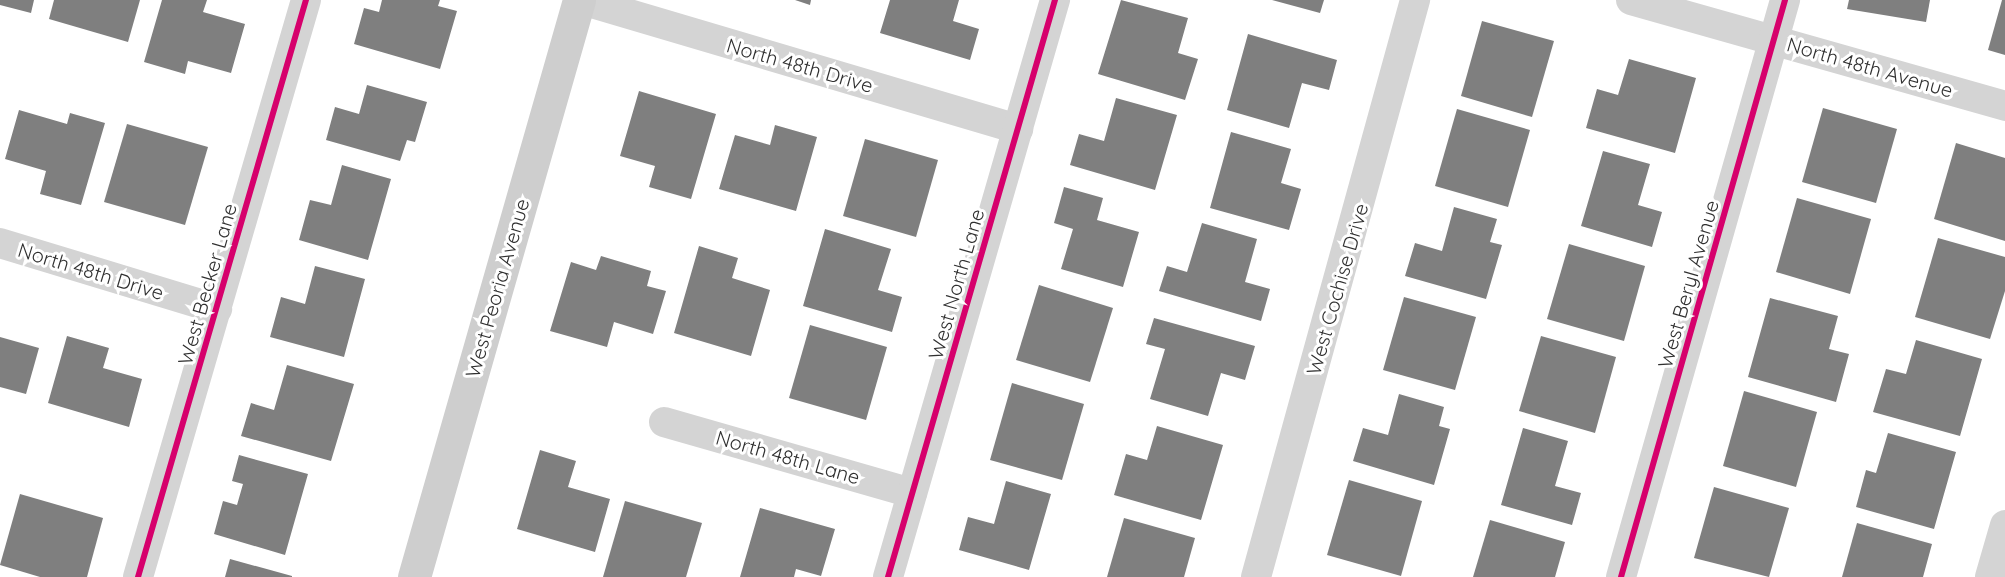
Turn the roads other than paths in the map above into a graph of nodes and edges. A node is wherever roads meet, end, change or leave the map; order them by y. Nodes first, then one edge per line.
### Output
1 (306, 0) edge
2 (581, 0) edge
3 (1055, 0) edge
4 (1415, 0) edge
5 (1631, 0) edge
6 (1785, 0) edge
7 (1775, 40) junction
8 (2005, 106) edge
9 (1018, 129) junction
10 (0, 243) edge
11 (217, 309) junction
12 (664, 422) dead end
13 (912, 493) junction
14 (2005, 525) edge
15 (138, 577) edge
16 (414, 577) edge
17 (888, 577) edge
18 (1256, 577) edge
19 (1621, 577) edge
20 (1990, 577) edge

1 - 11 street, West Becker Lane
2 - 9 street, North 48th Drive
2 - 16 main road, West Peoria Avenue
3 - 9 street, West North Lane
4 - 18 street, West Cochise Drive
5 - 7 street, North 48th Avenue
6 - 7 street, West Beryl Avenue
7 - 8 street, North 48th Avenue
7 - 19 street, West Beryl Avenue
9 - 13 street, West North Lane
10 - 11 street, North 48th Drive
11 - 15 street, West Becker Lane
12 - 13 street, North 48th Lane
13 - 17 street, West North Lane
14 - 20 street

